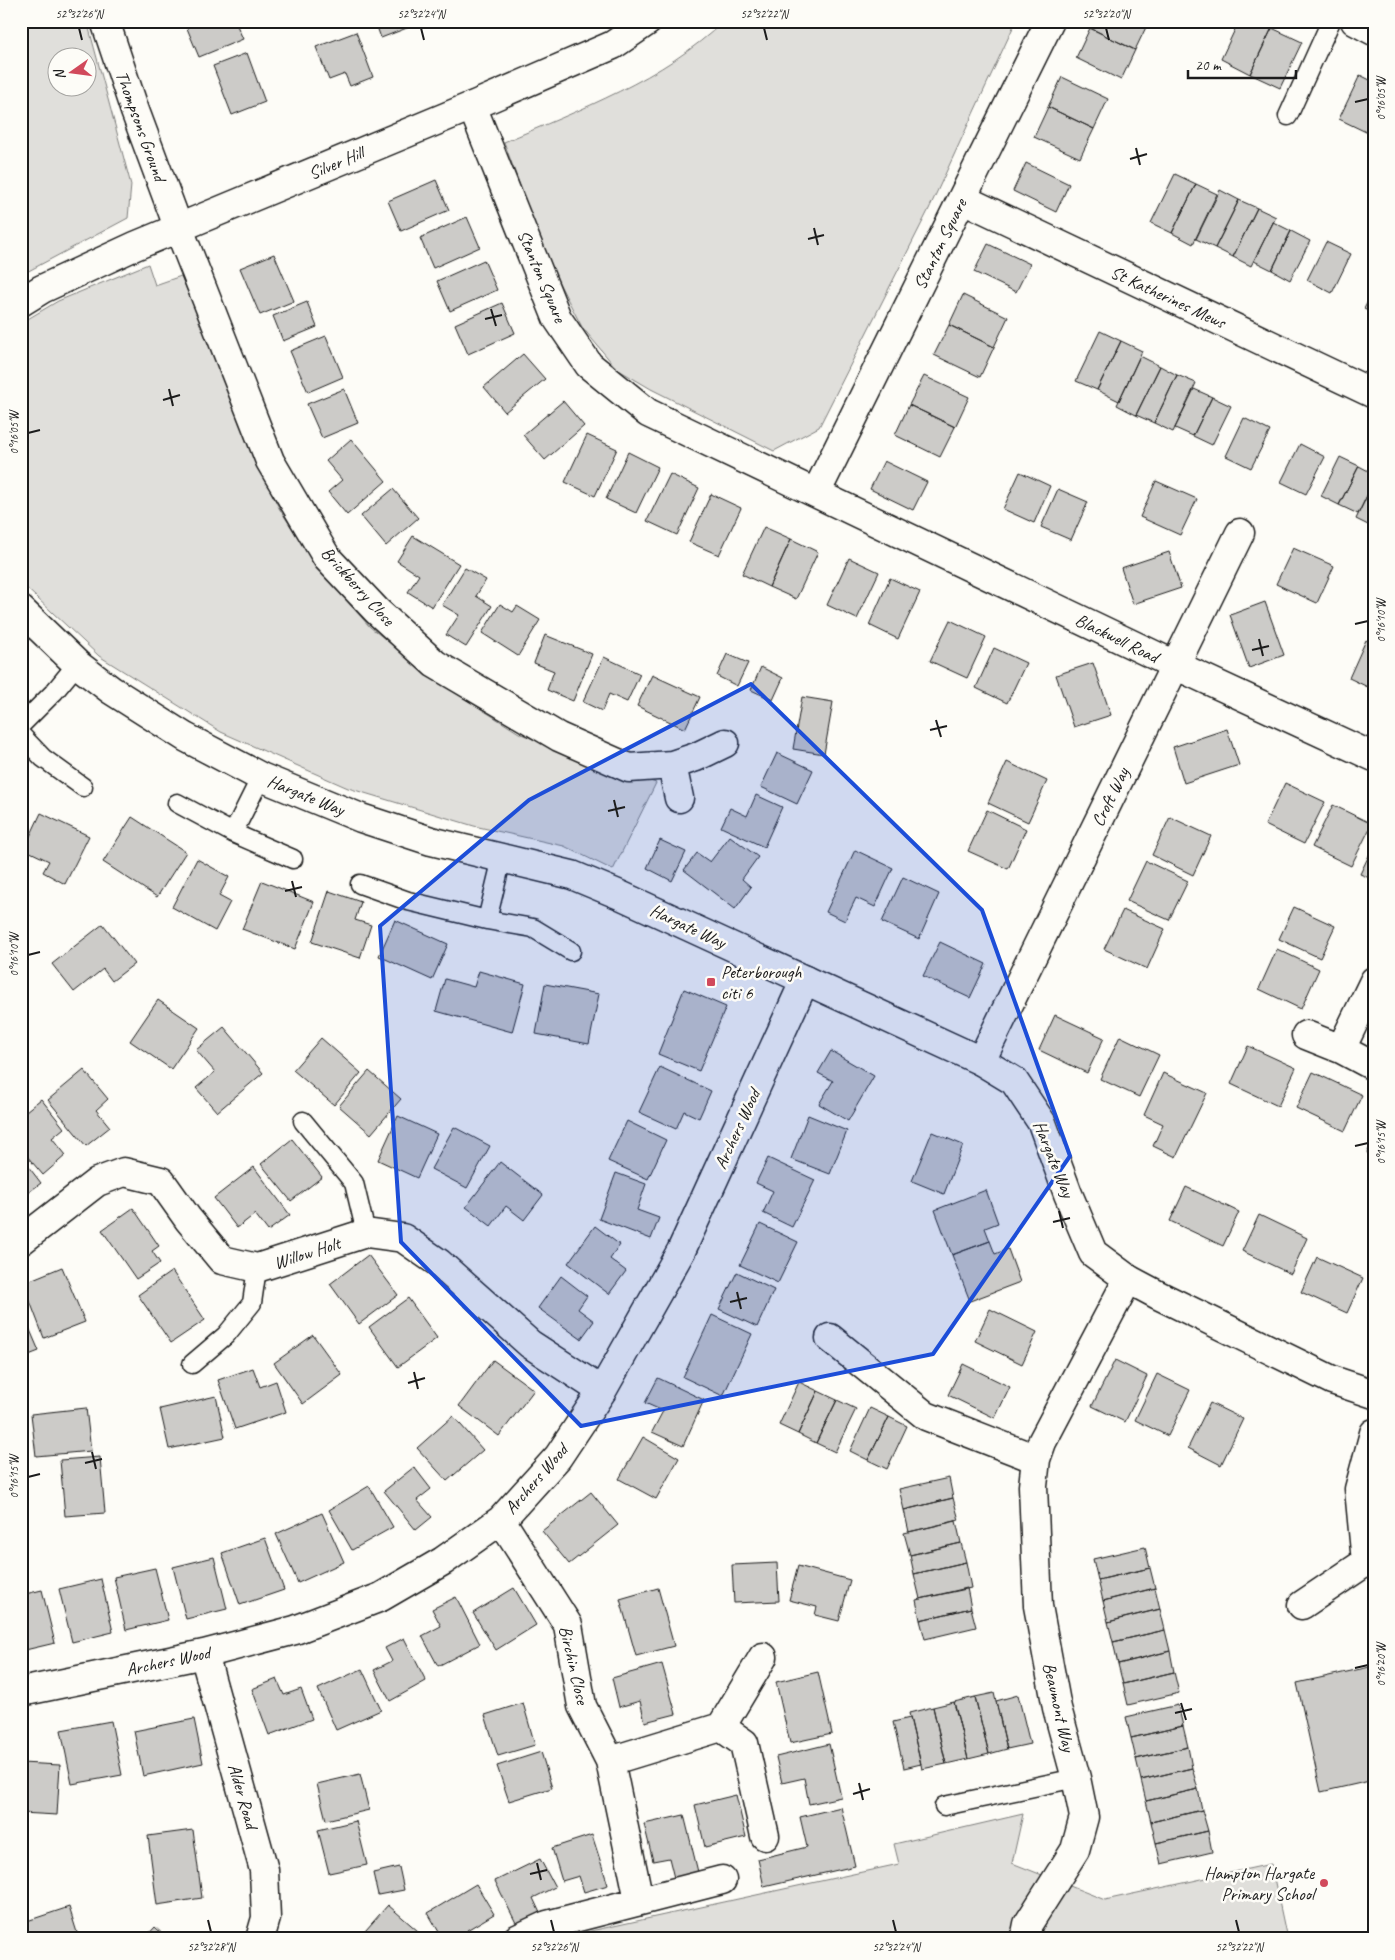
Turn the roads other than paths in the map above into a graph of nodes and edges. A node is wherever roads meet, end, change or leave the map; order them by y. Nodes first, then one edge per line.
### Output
1 (105, 21) edge
2 (648, 21) edge
3 (1050, 21) edge
4 (1331, 21) edge
5 (472, 106) junction
6 (1288, 116) dead end
7 (963, 199) junction
8 (179, 229) junction
9 (21, 302) edge
10 (1374, 394) edge
11 (816, 493) junction
12 (862, 516) joint
13 (1240, 533) dead end
14 (21, 610) edge
15 (77, 664) junction
16 (1174, 665) junction
17 (21, 725) edge
18 (21, 735) edge
19 (725, 743) dead end
20 (1374, 758) edge
21 (672, 765) junction
22 (261, 777) junction
23 (83, 787) dead end
24 (679, 798) dead end
25 (177, 803) dead end
26 (233, 833) junction
27 (502, 858) junction
28 (293, 859) dead end
29 (360, 884) dead end
30 (487, 920) junction
31 (571, 951) dead end
32 (806, 980) junction
33 (1374, 980) edge
34 (1306, 1036) dead end
35 (1341, 1049) junction
36 (981, 1061) junction
37 (1373, 1066) edge
38 (303, 1121) dead end
39 (366, 1233) junction
40 (21, 1241) edge
41 (257, 1268) junction
42 (1128, 1279) junction
43 (830, 1338) dead end
44 (192, 1364) dead end
45 (602, 1391) junction
46 (1374, 1394) edge
47 (1374, 1433) edge
48 (1036, 1459) junction
49 (501, 1520) junction
50 (1370, 1563) edge
51 (1302, 1604) dead end
52 (204, 1654) junction
53 (763, 1657) dead end
54 (21, 1692) edge
55 (721, 1727) junction
56 (610, 1761) junction
57 (1076, 1778) junction
58 (944, 1806) dead end
59 (765, 1836) dead end
60 (722, 1880) dead end
61 (639, 1900) junction
62 (260, 1939) edge
63 (517, 1939) edge
64 (1025, 1939) edge

1 - 8 street, Thompsons Ground
2 - 5 street, Silver Hill
3 - 7 street, Stanton Square
4 - 6 lane
5 - 8 street, Silver Hill
5 - 11 street, Stanton Square
7 - 10 street, St Katherines Mews
7 - 11 street, Stanton Square
8 - 9 street, Silver Hill
8 - 21 street, Brickberry Close
11 - 12 street, Stanton Square
12 - 16 street, Blackwell Road
13 - 16 street, Croft Way
14 - 15 street, Hargate Way
15 - 17 lane
15 - 22 street, Hargate Way
16 - 20 street, Blackwell Road
16 - 36 street, Croft Way
18 - 23 lane
19 - 21 street, Brickberry Close
21 - 24 street
22 - 26 lane
22 - 27 street, Hargate Way
25 - 26 lane
26 - 28 lane
27 - 30 lane
27 - 32 street, Hargate Way
29 - 30 lane
30 - 31 lane
32 - 36 street, Hargate Way
32 - 45 street, Archers Wood
33 - 35 street
34 - 35 street
35 - 37 street
36 - 42 street, Hargate Way
38 - 39 lane
39 - 41 street, Willow Holt
39 - 45 street, Willow Holt
40 - 41 street, Willow Holt
41 - 44 lane
42 - 46 street, Hargate Way
42 - 48 street, Beaumont Way
43 - 48 street
45 - 49 street, Archers Wood
47 - 50 street
48 - 57 street, Beaumont Way
49 - 52 street, Archers Wood
49 - 56 street, Birchin Close
50 - 51 street
52 - 54 street, Archers Wood
52 - 62 street, Alder Road
53 - 55 street
55 - 56 street
55 - 59 street
56 - 61 street, Birchin Close
57 - 58 lane
57 - 64 street, Beaumont Way
60 - 61 street
61 - 63 street

